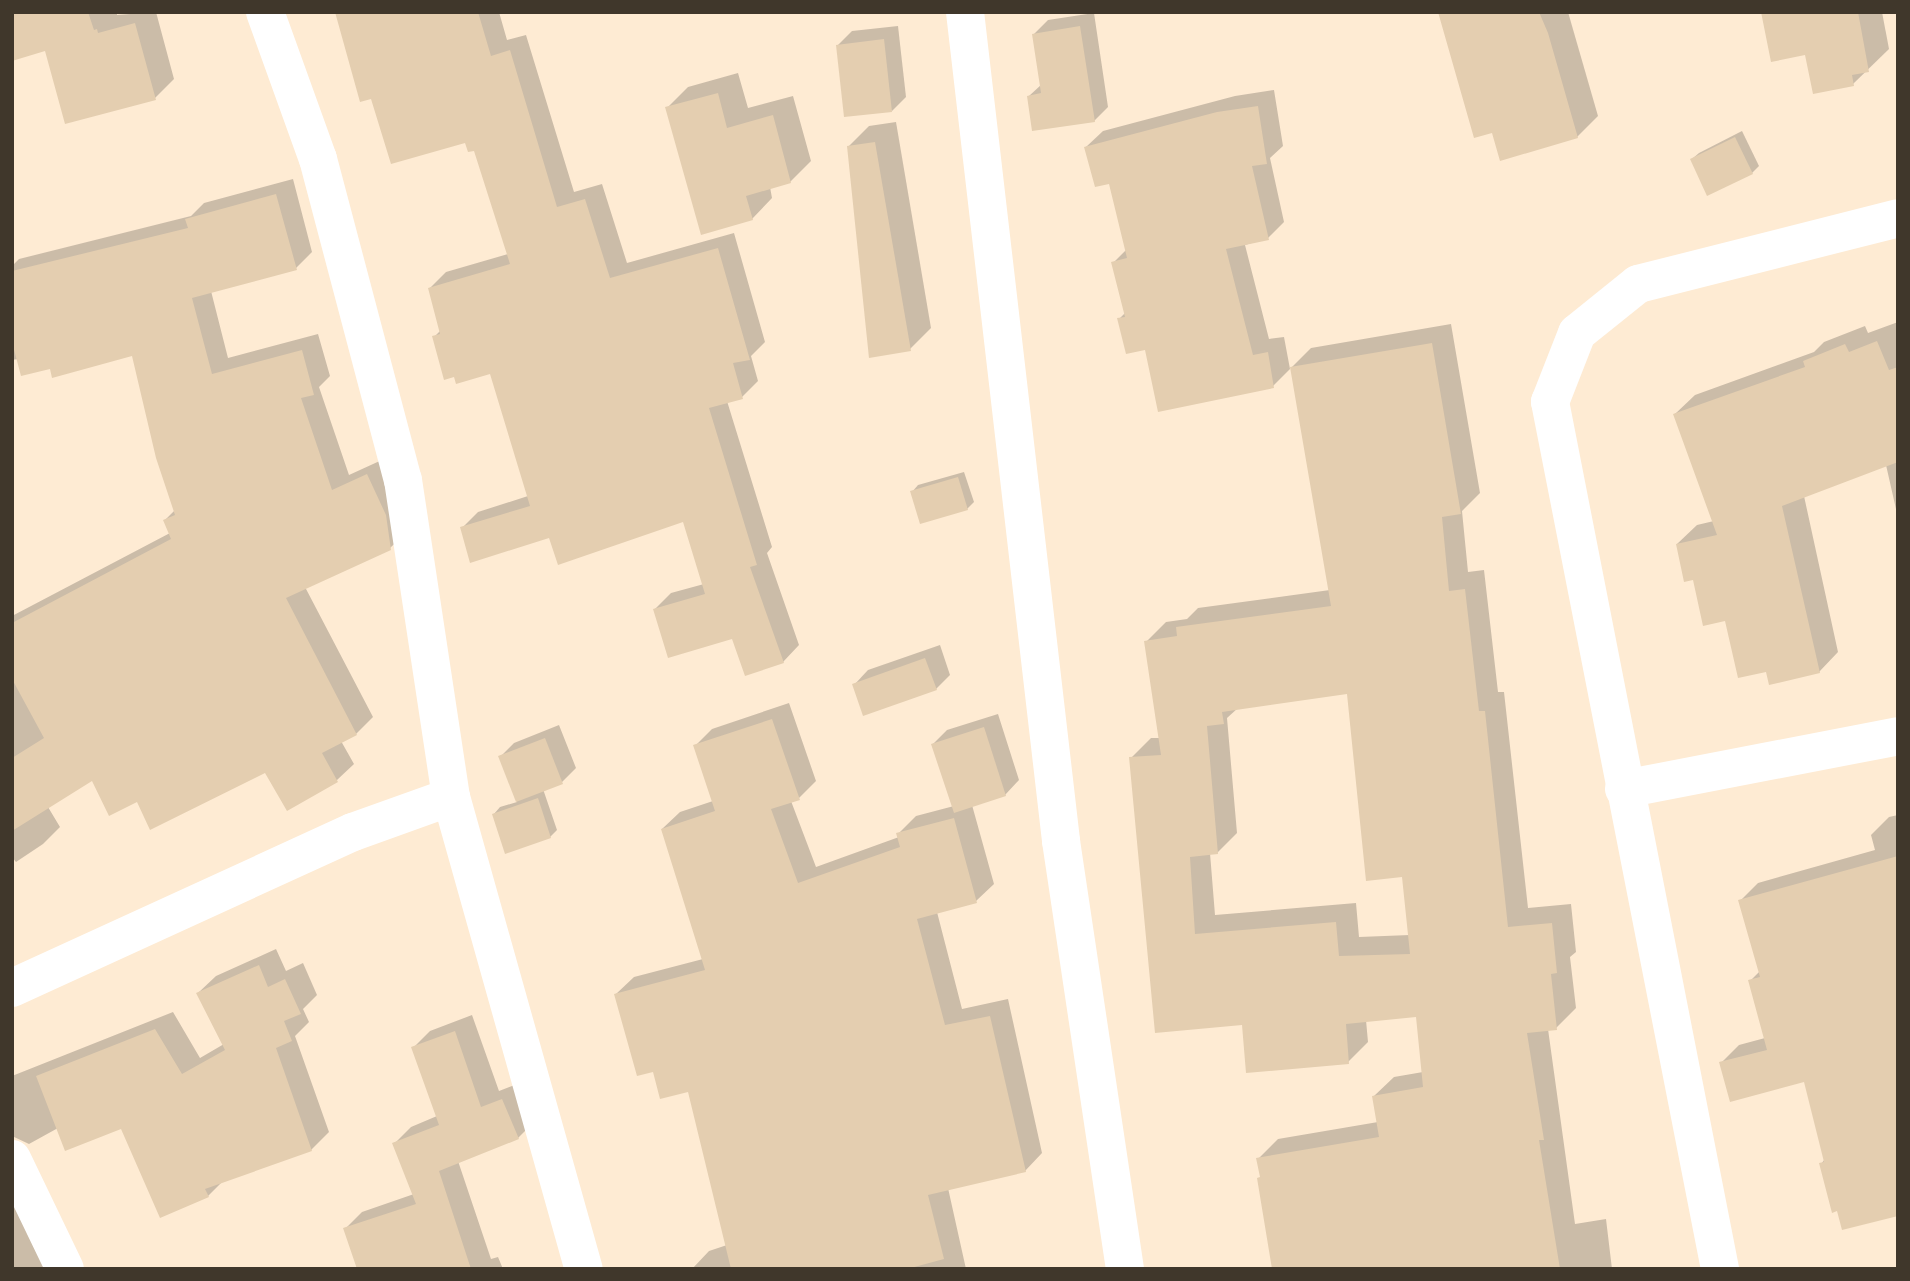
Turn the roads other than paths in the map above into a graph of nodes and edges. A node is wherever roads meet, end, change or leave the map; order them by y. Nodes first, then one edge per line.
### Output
1 (265, 12) edge
2 (965, 12) edge
3 (1898, 218) edge
4 (1898, 736) edge
5 (1624, 789) junction
6 (451, 797) junction
7 (12, 988) edge
8 (12, 1159) edge
9 (65, 1269) edge
10 (584, 1269) edge
11 (1125, 1269) edge
12 (1720, 1269) edge

1 - 6 street
2 - 11 street
3 - 5 street
4 - 5 street
5 - 12 street
6 - 7 street
6 - 10 street
8 - 9 street

